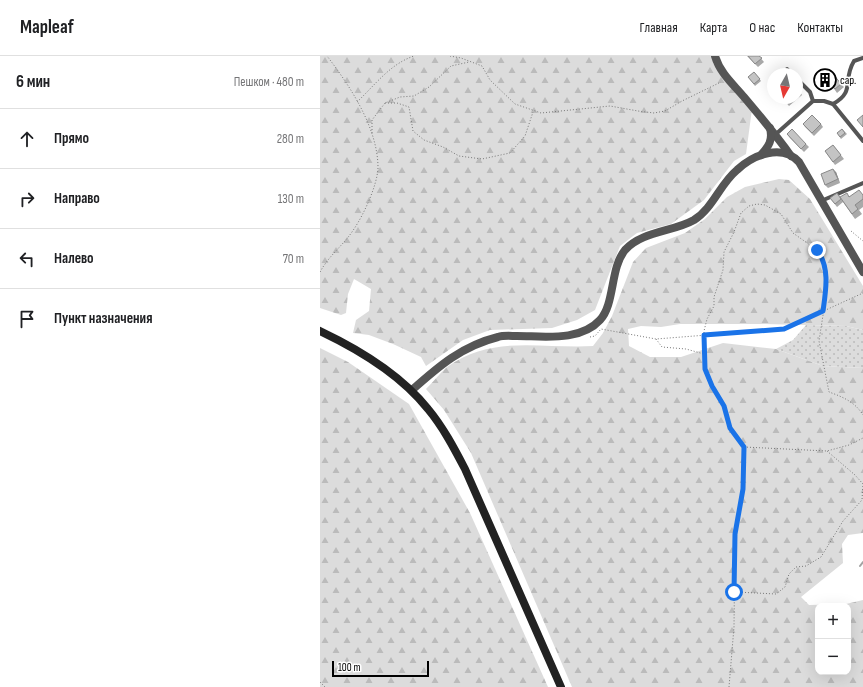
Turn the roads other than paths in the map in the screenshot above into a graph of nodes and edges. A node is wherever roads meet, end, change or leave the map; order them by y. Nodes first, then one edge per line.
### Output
1 (715, 56) edge
2 (863, 58) edge
3 (803, 85) edge
4 (813, 101) junction
5 (833, 104) junction
6 (773, 131) junction
7 (863, 142) edge
8 (761, 155) junction
9 (791, 156) junction
10 (863, 183) edge
11 (821, 201) junction
12 (863, 272) edge
13 (320, 331) edge
14 (412, 390) junction
15 (560, 687) edge

1 - 6 street
2 - 5 lane
3 - 4 lane
4 - 5 lane
4 - 6 lane
5 - 7 lane
6 - 8 street
6 - 9 street
8 - 9 street
8 - 14 street
9 - 11 street
10 - 11 lane
11 - 12 street
13 - 14 main road
14 - 15 main road

